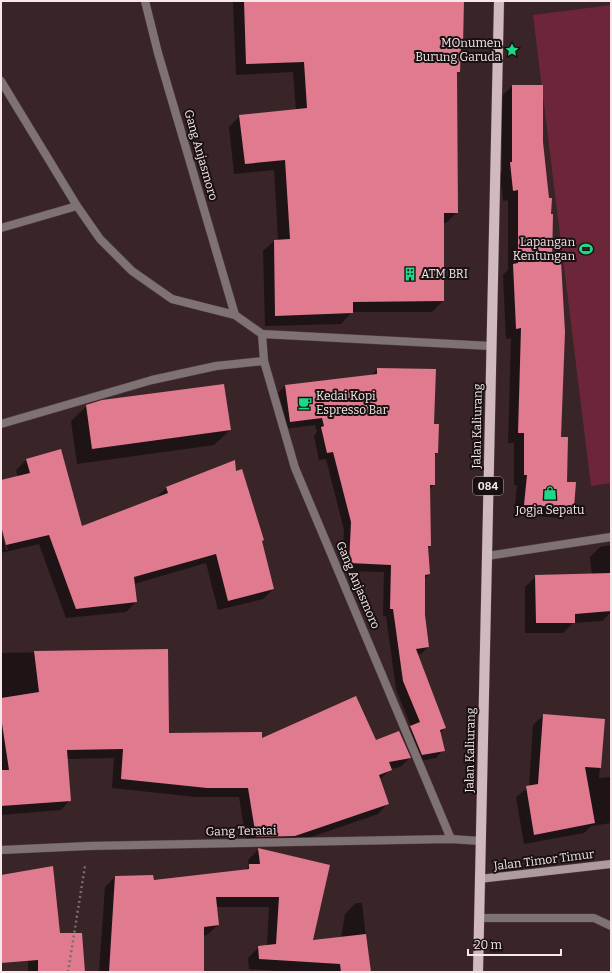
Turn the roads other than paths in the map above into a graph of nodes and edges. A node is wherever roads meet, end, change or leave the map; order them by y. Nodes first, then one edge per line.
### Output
1 (145, 1) edge
2 (499, 1) edge
3 (1, 81) edge
4 (77, 206) junction
5 (1, 228) edge
6 (236, 315) junction
7 (262, 334) junction
8 (491, 346) junction
9 (264, 361) junction
10 (1, 424) edge
11 (611, 537) edge
12 (487, 556) junction
13 (451, 839) junction
14 (480, 841) junction
15 (1, 850) edge
16 (611, 864) edge
17 (480, 879) junction
18 (479, 918) junction
19 (611, 926) edge
20 (478, 972) edge

1 - 6 street, Gang Anjasmoro
2 - 8 main road, Jalan Kaliurang / 084
3 - 4 street
4 - 5 street
4 - 6 street
6 - 7 street
7 - 8 street
7 - 9 street, Gang Anjasmoro
8 - 12 main road, Jalan Kaliurang / 084
9 - 10 street
9 - 13 street, Gang Anjasmoro
11 - 12 street
12 - 14 main road, Jalan Kaliurang / 084
13 - 14 street, Gang Teratai
13 - 15 street, Gang Teratai
14 - 17 main road, Jalan Kaliurang / 084
16 - 17 street, Jalan Timor Timur
17 - 18 main road, Jalan Kaliurang / 084
18 - 19 street
18 - 20 main road, Jalan Kaliurang / 084

